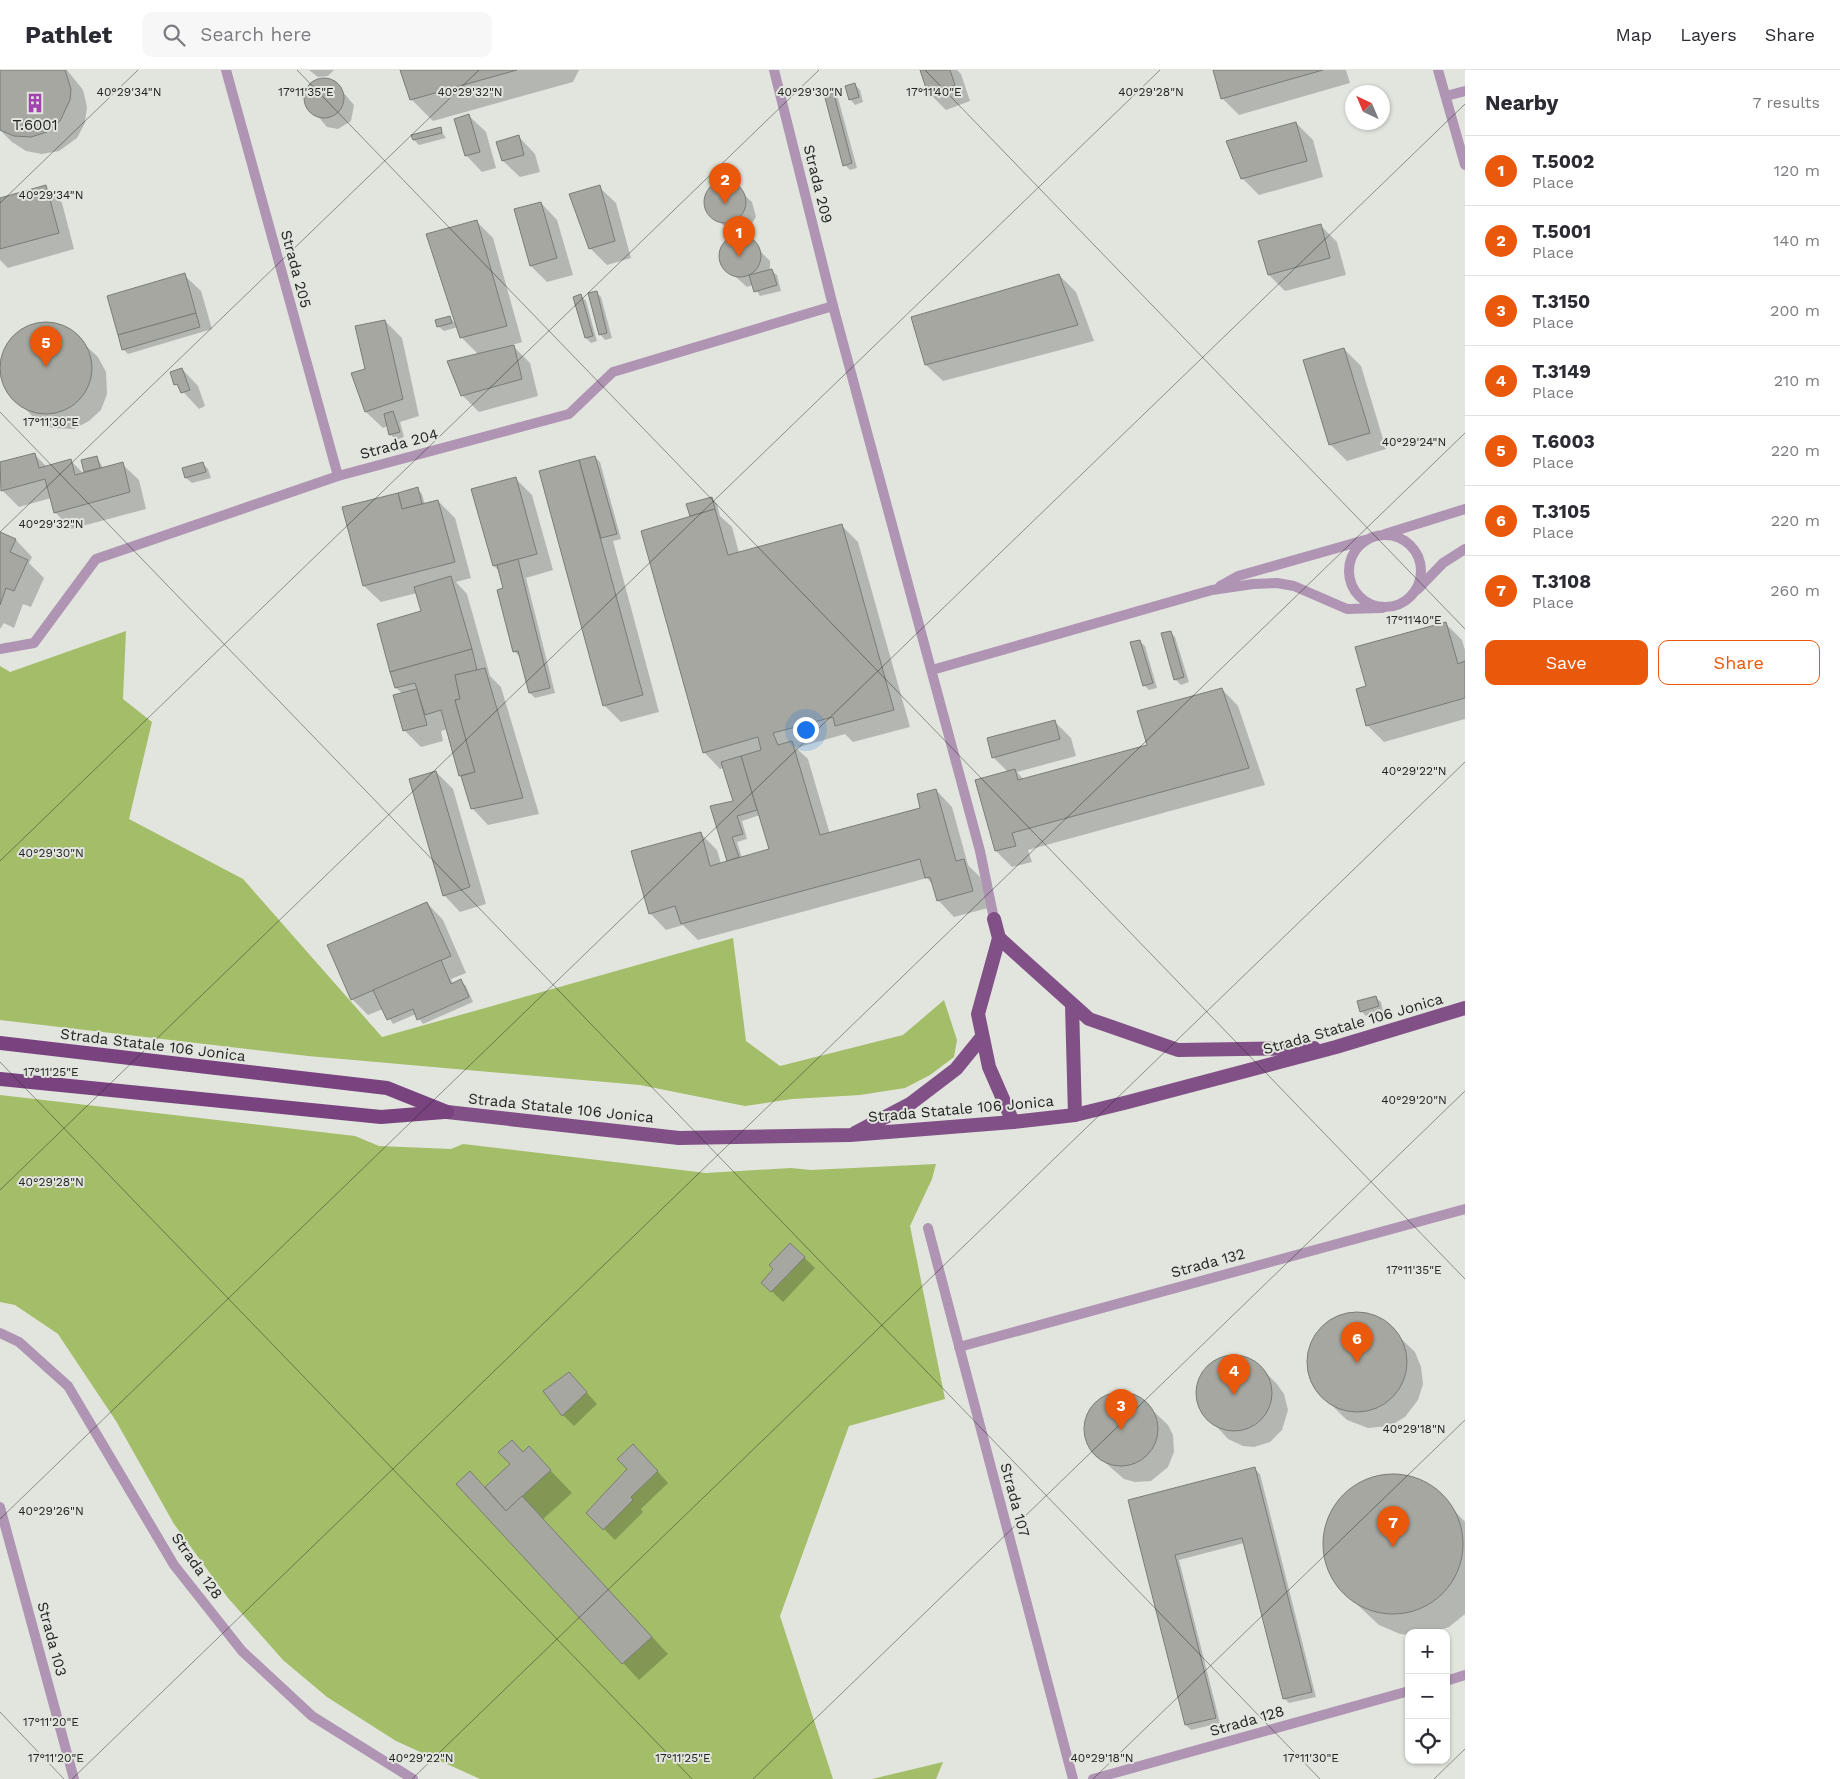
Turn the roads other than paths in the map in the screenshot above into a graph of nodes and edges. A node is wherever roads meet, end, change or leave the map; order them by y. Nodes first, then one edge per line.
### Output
1 (226, 70) edge
2 (774, 70) edge
3 (1438, 70) edge
4 (1465, 91) edge
5 (1446, 96) junction
6 (1465, 165) edge
7 (833, 306) junction
8 (338, 476) junction
9 (1465, 509) edge
10 (1380, 535) junction
11 (1369, 538) junction
12 (1465, 549) edge
13 (1212, 590) junction
14 (1414, 593) junction
15 (1382, 608) junction
16 (0, 649) edge
17 (932, 670) junction
18 (994, 919) joint
19 (999, 938) junction
20 (1072, 1005) junction
21 (1465, 1008) edge
22 (982, 1037) junction
23 (0, 1044) edge
24 (1336, 1048) junction
25 (0, 1079) edge
26 (447, 1112) junction
27 (1075, 1114) junction
28 (1013, 1122) junction
29 (850, 1136) junction
30 (1465, 1209) edge
31 (928, 1228) dead end
32 (0, 1333) edge
33 (959, 1346) junction
34 (0, 1507) edge
35 (1465, 1675) edge
36 (1450, 1680) edge
37 (1405, 1692) edge
38 (74, 1779) edge
39 (412, 1779) edge
40 (1073, 1779) edge
41 (1092, 1779) edge

1 - 8 lane, Strada 205
2 - 7 lane, Strada 209
3 - 5 lane
4 - 5 lane
5 - 6 lane
7 - 8 lane, Strada 204
7 - 17 lane, Strada 209
8 - 16 lane, Strada 204
9 - 10 lane
10 - 11 lane
10 - 14 lane
11 - 13 lane
11 - 15 lane
12 - 14 lane
13 - 15 lane
13 - 17 lane
14 - 15 lane
17 - 18 lane, Strada 209
18 - 19 main road
19 - 20 main road
19 - 22 main road
20 - 24 main road
20 - 27 main road
21 - 24 main road, Strada Statale 106 Jonica
22 - 28 main road
22 - 29 main road
23 - 26 highway, Strada Statale 106 Jonica
24 - 27 main road, Strada Statale 106 Jonica
25 - 26 highway, Strada Statale 106 Jonica
26 - 29 main road, Strada Statale 106 Jonica
27 - 28 main road, Strada Statale 106 Jonica
28 - 29 main road, Strada Statale 106 Jonica
30 - 33 lane, Strada 132
31 - 33 lane, Strada 107
32 - 39 lane, Strada 128
33 - 40 lane, Strada 107
34 - 38 lane, Strada 103
35 - 36 lane
37 - 41 lane, Strada 128

